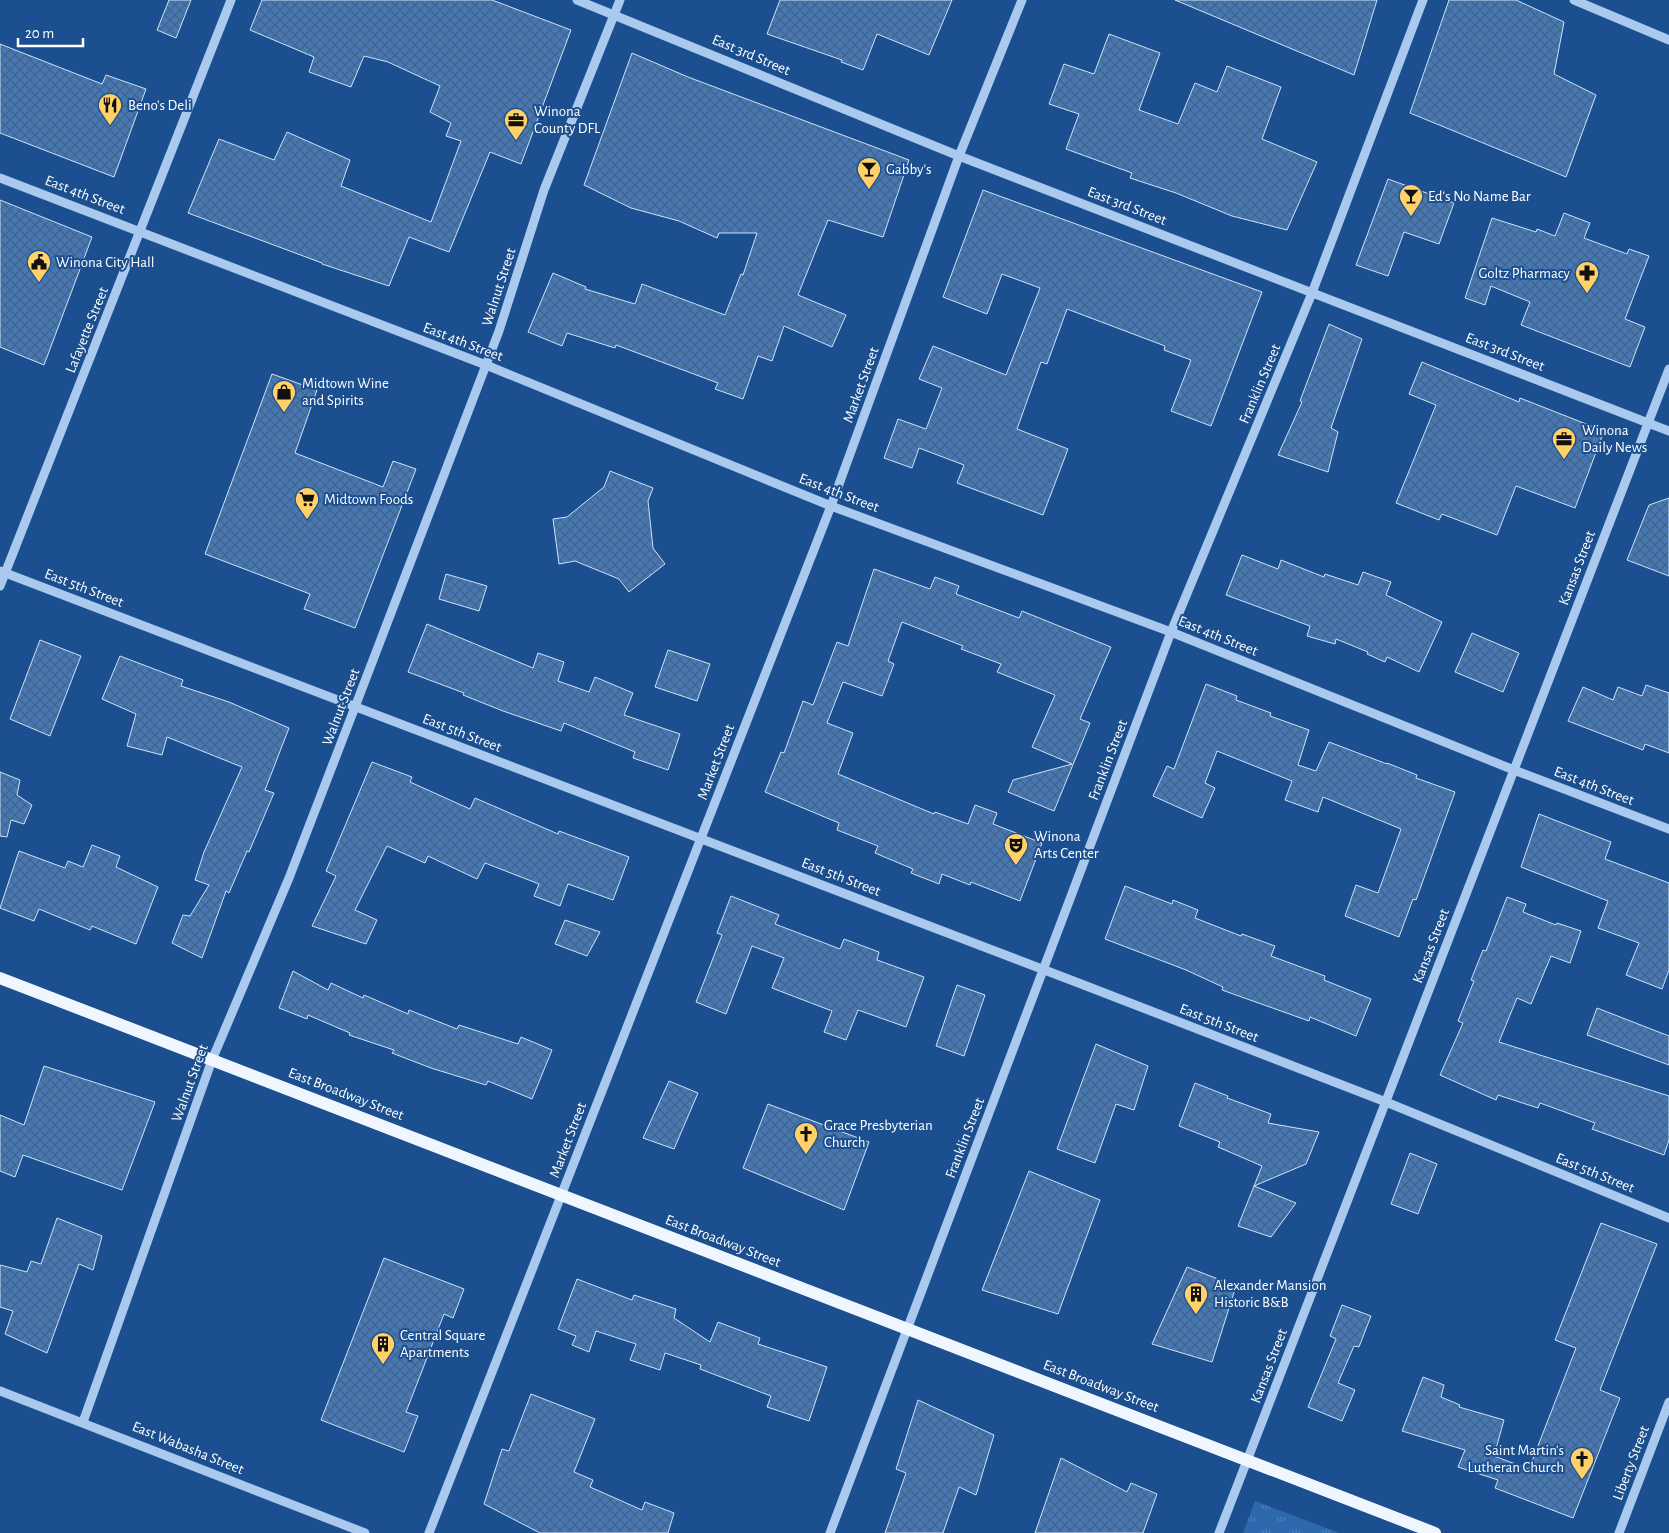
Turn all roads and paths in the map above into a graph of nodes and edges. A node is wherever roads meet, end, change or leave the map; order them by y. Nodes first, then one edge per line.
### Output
1 (231, 0) edge
2 (577, 0) edge
3 (620, 0) edge
4 (1022, 0) edge
5 (1423, 0) edge
6 (1574, 0) edge
7 (615, 14) junction
8 (1669, 40) edge
9 (958, 156) junction
10 (0, 178) edge
11 (141, 231) junction
12 (1312, 293) junction
13 (486, 365) junction
14 (1669, 369) edge
15 (1648, 423) junction
16 (1669, 431) edge
17 (831, 506) junction
18 (3, 572) edge
19 (0, 586) edge
20 (1171, 632) junction
21 (355, 707) junction
22 (1514, 770) junction
23 (1669, 829) edge
24 (700, 837) junction
25 (1043, 969) junction
26 (0, 978) edge
27 (212, 1060) junction
28 (1386, 1102) junction
29 (561, 1195) junction
30 (1669, 1218) edge
31 (908, 1330) junction
32 (0, 1391) edge
33 (1669, 1402) edge
34 (83, 1422) junction
35 (1247, 1460) junction
36 (365, 1533) edge
37 (429, 1533) edge
38 (830, 1533) edge
39 (1219, 1533) edge
40 (1435, 1533) edge
41 (1619, 1533) edge

1 - 11 street, Lafayette Street
2 - 7 street, East 3rd Street
3 - 7 street, Walnut Street
4 - 9 street, Market Street
5 - 12 street, Franklin Street
6 - 8 street
7 - 9 street, East 3rd Street
7 - 13 street, Walnut Street
9 - 12 street, East 3rd Street
9 - 17 street, Market Street
10 - 11 street, East 4th Street
11 - 13 street, East 4th Street
11 - 18 street, Lafayette Street
12 - 15 street, East 3rd Street
12 - 20 street, Franklin Street
13 - 17 street, East 4th Street
13 - 21 street, Walnut Street
14 - 15 street, Kansas Street
15 - 16 street, East 3rd Street
15 - 22 street, Kansas Street
17 - 20 street, East 4th Street
17 - 24 street, Market Street
18 - 19 street, Lafayette Street
18 - 21 street, East 5th Street
20 - 22 street, East 4th Street
20 - 25 street, Franklin Street
21 - 24 street, East 5th Street
21 - 27 street, Walnut Street
22 - 23 street, East 4th Street
22 - 28 street, Kansas Street
24 - 25 street, East 5th Street
24 - 29 street, Market Street
25 - 28 street, East 5th Street
25 - 31 street, Franklin Street
26 - 27 main road, East Broadway Street
27 - 29 main road, East Broadway Street
27 - 34 street, Walnut Street
28 - 30 street, East 5th Street
28 - 35 street, Kansas Street
29 - 31 main road, East Broadway Street
29 - 37 street, Market Street
31 - 35 main road, East Broadway Street
31 - 38 street, Franklin Street
32 - 34 street, East Wabasha Street
33 - 41 street, Liberty Street
34 - 36 street, East Wabasha Street
35 - 39 street, Kansas Street
35 - 40 main road, East Broadway Street

